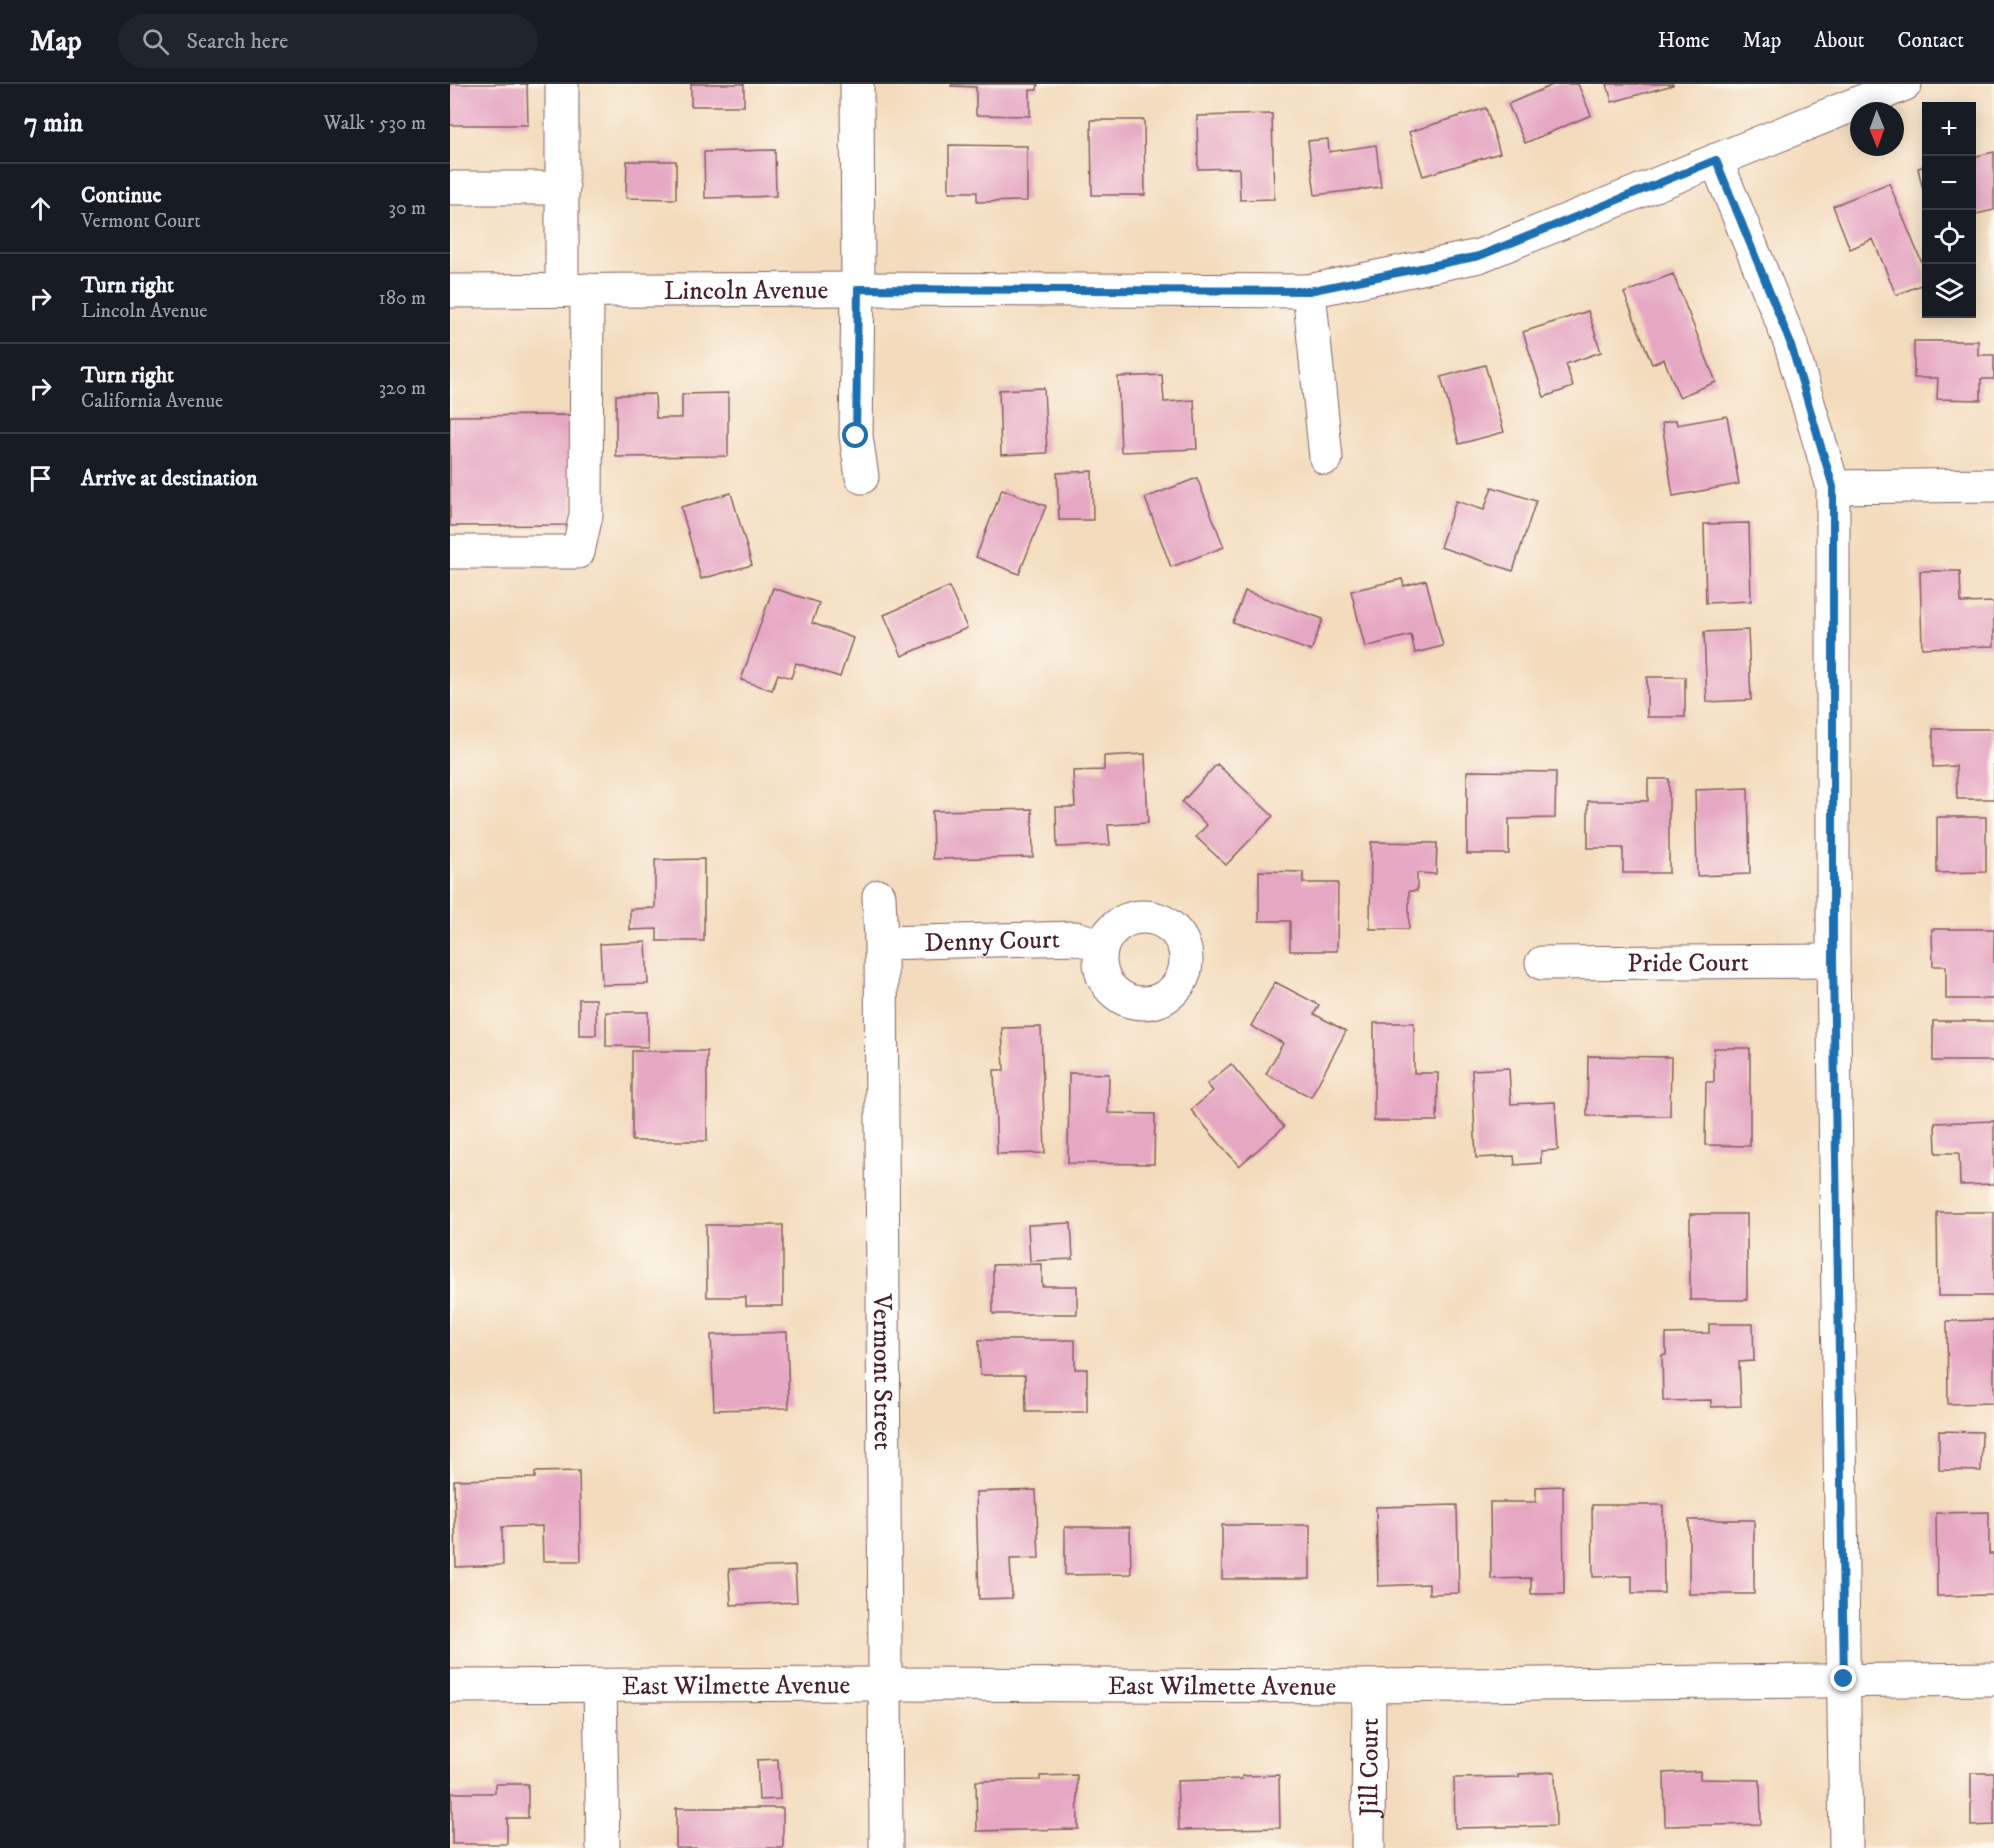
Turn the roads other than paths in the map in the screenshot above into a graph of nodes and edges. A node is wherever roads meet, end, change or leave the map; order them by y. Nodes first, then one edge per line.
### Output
1 (562, 84) edge
2 (857, 84) edge
3 (1905, 84) edge
4 (1716, 160) junction
5 (450, 188) edge
6 (563, 188) junction
7 (858, 289) junction
8 (575, 290) junction
9 (450, 291) edge
10 (1309, 291) junction
11 (1326, 458) dead end
12 (862, 477) dead end
13 (1994, 485) edge
14 (1833, 487) junction
15 (450, 552) edge
16 (879, 896) dead end
17 (881, 943) junction
18 (1101, 945) dead end
19 (1833, 961) junction
20 (1542, 963) dead end
21 (1844, 1679) junction
22 (1994, 1679) edge
23 (886, 1684) junction
24 (450, 1686) edge
25 (600, 1686) junction
26 (1369, 1686) junction
27 (603, 1848) edge
28 (886, 1848) edge
29 (1368, 1848) edge
30 (1846, 1848) edge

1 - 6 street
2 - 7 street
3 - 4 street, Lincoln Avenue
4 - 10 street, Lincoln Avenue
4 - 14 street
5 - 6 street
6 - 8 street
7 - 8 street, Lincoln Avenue
7 - 10 street, Lincoln Avenue
7 - 12 street
8 - 9 street, Lincoln Avenue
8 - 15 street
10 - 11 street
13 - 14 street
14 - 19 street
16 - 17 street, Vermont Street
17 - 18 street, Denny Court
17 - 23 street, Vermont Street
19 - 20 street, Pride Court
19 - 21 street
21 - 22 street, East Wilmette Avenue
21 - 26 street, East Wilmette Avenue
21 - 30 street
23 - 25 street, East Wilmette Avenue
23 - 26 street, East Wilmette Avenue
23 - 28 street, Vermont Street
24 - 25 street, East Wilmette Avenue
25 - 27 street
26 - 29 street, Jill Court

